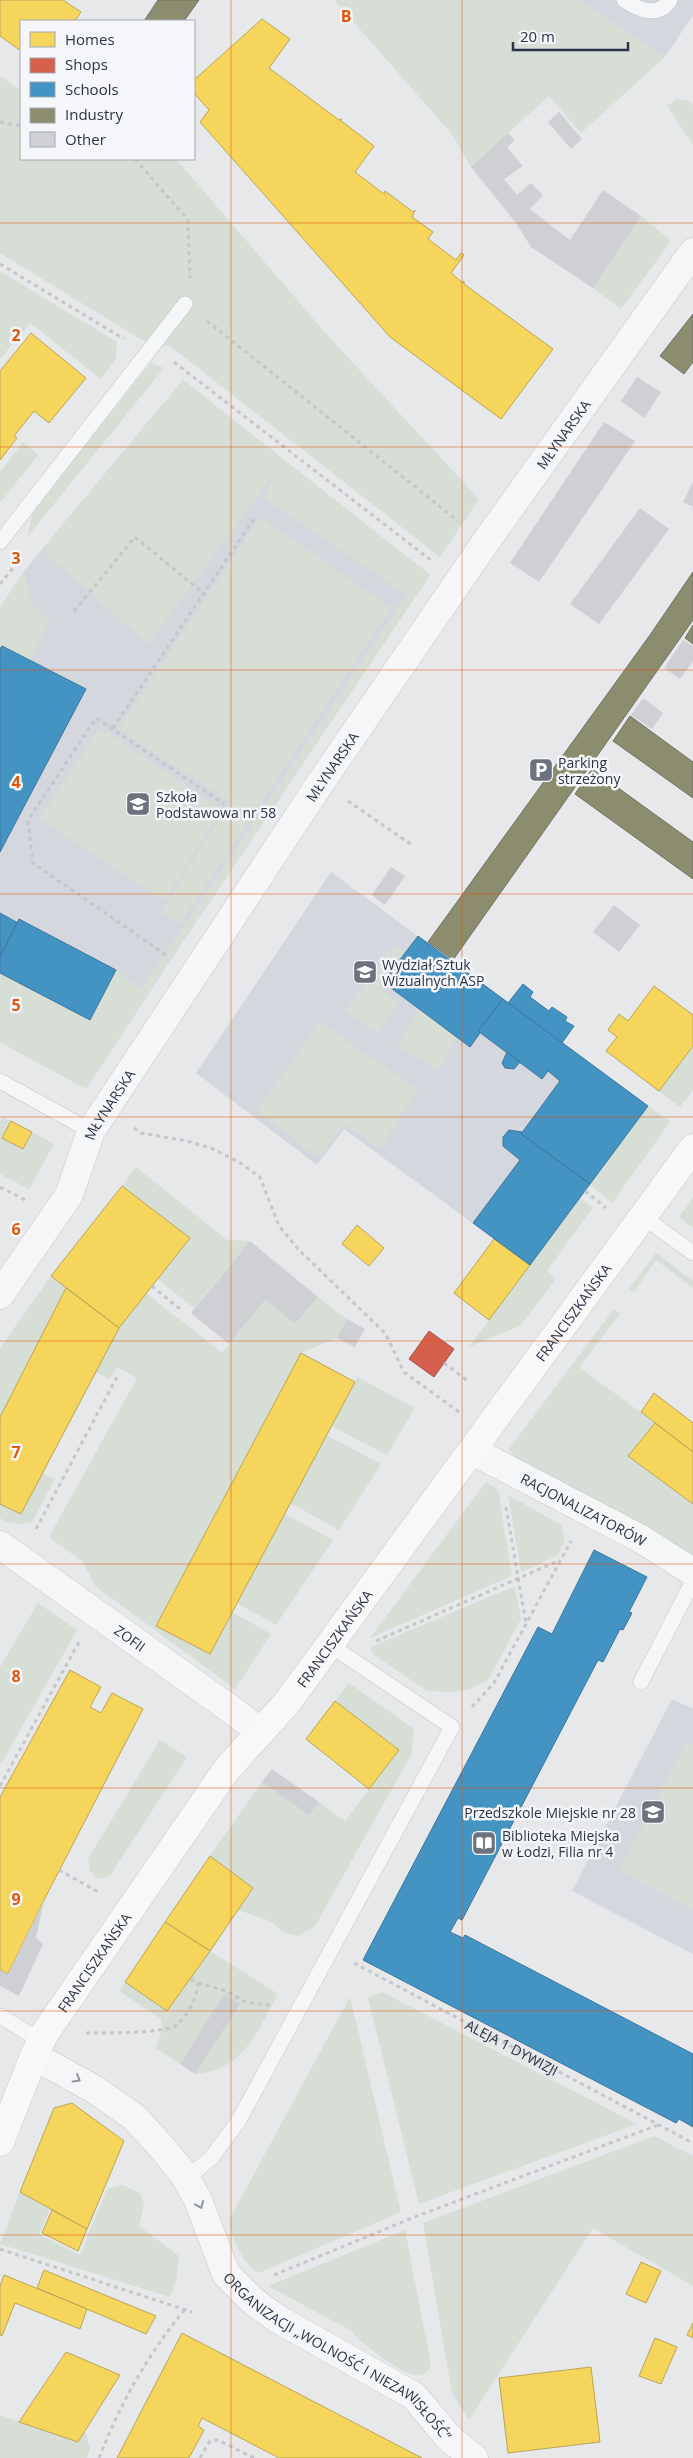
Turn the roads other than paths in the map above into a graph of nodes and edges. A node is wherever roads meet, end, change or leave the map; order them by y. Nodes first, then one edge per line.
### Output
1 (624, 0) edge
2 (670, 0) edge
3 (693, 252) edge
4 (185, 304) road end
5 (0, 542) edge
6 (0, 1081) edge
7 (90, 1131) junction
8 (693, 1148) edge
9 (643, 1217) junction
10 (693, 1253) edge
11 (0, 1295) edge
12 (480, 1442) junction
13 (0, 1545) edge
14 (693, 1572) edge
15 (693, 1581) edge
16 (330, 1645) junction
17 (641, 1682) dead end
18 (260, 1732) junction
19 (0, 2016) edge
20 (38, 2048) junction
21 (0, 2142) edge
22 (186, 2179) junction
23 (474, 2458) edge

1 - 2 lane
3 - 7 street, MŁYNARSKA
4 - 5 lane
6 - 7 lane
7 - 11 street, MŁYNARSKA
8 - 9 street, FRANCISZKAŃSKA
9 - 10 lane
9 - 12 street, FRANCISZKAŃSKA
12 - 14 street, RACJONALIZATORÓW
12 - 16 street, FRANCISZKAŃSKA
13 - 18 street, ZOFII
15 - 17 lane
16 - 18 street, FRANCISZKAŃSKA
16 - 22 lane
18 - 20 street, FRANCISZKAŃSKA
19 - 20 lane
20 - 21 street, FRANCISZKAŃSKA
20 -> 22 street, ORGANIZACJI „WOLNOŚĆ I NIEZAWISŁOŚĆ”
22 -> 23 street, ORGANIZACJI „WOLNOŚĆ I NIEZAWISŁOŚĆ”

